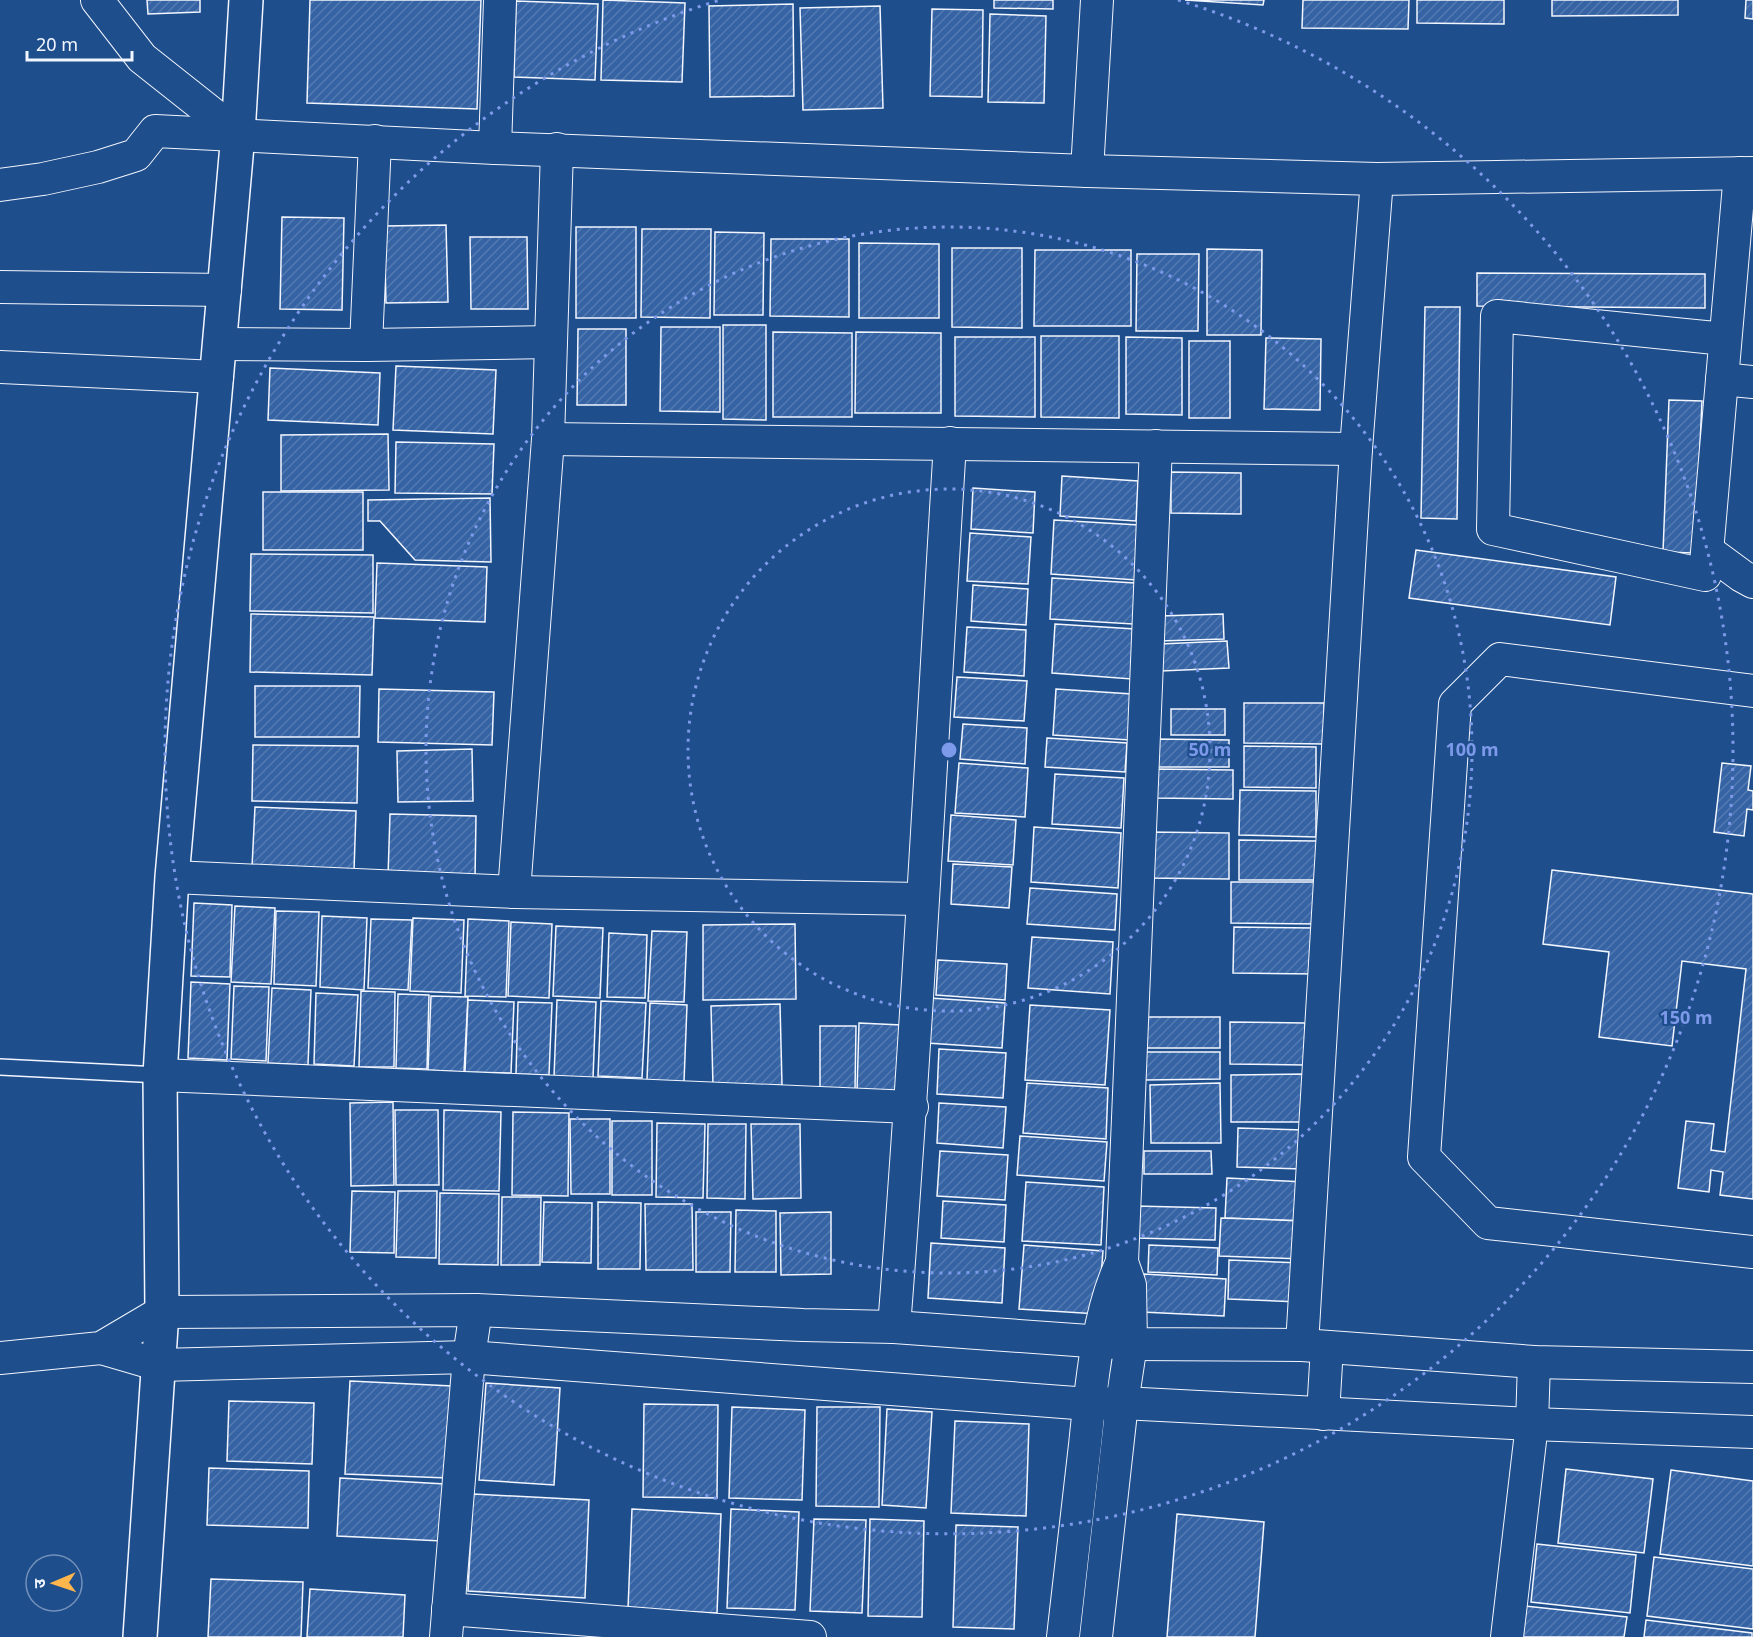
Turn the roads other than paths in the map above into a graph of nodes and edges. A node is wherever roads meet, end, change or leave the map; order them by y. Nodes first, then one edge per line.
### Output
1 (97, 0) edge
2 (246, 0) edge
3 (500, 0) edge
4 (1097, 0) edge
5 (238, 134) junction
6 (375, 141) junction
7 (495, 148) junction
8 (557, 149) junction
9 (1087, 171) junction
10 (1747, 173) edge
11 (1377, 179) junction
12 (0, 185) edge
13 (0, 287) edge
14 (225, 290) junction
15 (1725, 339) junction
16 (551, 342) junction
17 (220, 344) junction
18 (366, 345) junction
19 (0, 367) edge
20 (217, 377) junction
21 (1722, 379) junction
22 (1753, 382) edge
23 (548, 439) junction
24 (950, 443) junction
25 (1156, 446) junction
26 (1356, 449) junction
27 (1708, 551) junction
28 (1753, 582) edge
29 (1753, 691) edge
30 (172, 877) junction
31 (514, 892) junction
32 (922, 899) junction
33 (0, 1067) edge
34 (160, 1075) junction
35 (912, 1107) junction
36 (1753, 1252) edge
37 (1122, 1262) junction
38 (476, 1310) junction
39 (162, 1312) junction
40 (894, 1327) junction
41 (1099, 1343) junction
42 (1131, 1344) junction
43 (1314, 1346) junction
44 (101, 1348) junction
45 (469, 1357) junction
46 (0, 1358) edge
47 (1534, 1362) junction
48 (159, 1365) junction
49 (1753, 1367) edge
50 (1122, 1403) junction
51 (1089, 1404) junction
52 (1323, 1414) junction
53 (1532, 1424) junction
54 (1753, 1432) edge
55 (447, 1623) edge
56 (764, 1636) edge
57 (140, 1637) edge
58 (810, 1637) edge
59 (1063, 1637) edge
60 (1096, 1637) edge
61 (1507, 1637) edge

1 - 5 street
2 - 5 street
3 - 7 street
4 - 9 street
5 - 6 street
5 - 12 street
5 - 14 street
6 - 7 street
6 - 18 street
7 - 8 street
8 - 9 street
8 - 16 street
9 - 11 street
10 - 11 street
10 - 15 street
11 - 26 street
13 - 14 street
14 - 17 street
15 - 21 street
15 - 27 street
16 - 18 street
16 - 23 street
17 - 18 street
17 - 20 street
19 - 20 street
20 - 30 street
21 - 22 street
21 - 27 street
23 - 24 street
23 - 31 street
24 - 25 street
24 - 32 street
25 - 26 street
25 - 37 street
26 - 43 street
27 - 28 street
29 - 36 street
30 - 31 street
30 - 34 street
31 - 32 street
32 - 35 street
33 - 34 lane
34 - 35 street
34 - 39 street
35 - 40 street
37 - 41 street
37 - 42 street
38 - 39 street
38 - 40 street
38 - 45 street
39 - 44 street
39 - 48 street
40 - 41 street
41 - 42 street
41 - 51 street
42 - 43 street
42 - 50 street
43 - 47 street
43 - 52 street
44 - 46 street
44 - 48 street
45 - 48 street
45 - 51 street
45 - 55 street
47 - 49 street
47 - 53 street
48 - 57 street
50 - 51 street
50 - 52 street
50 - 60 street
51 - 59 street
52 - 53 street
53 - 54 street
53 - 61 street
55 - 56 street
56 - 58 street

